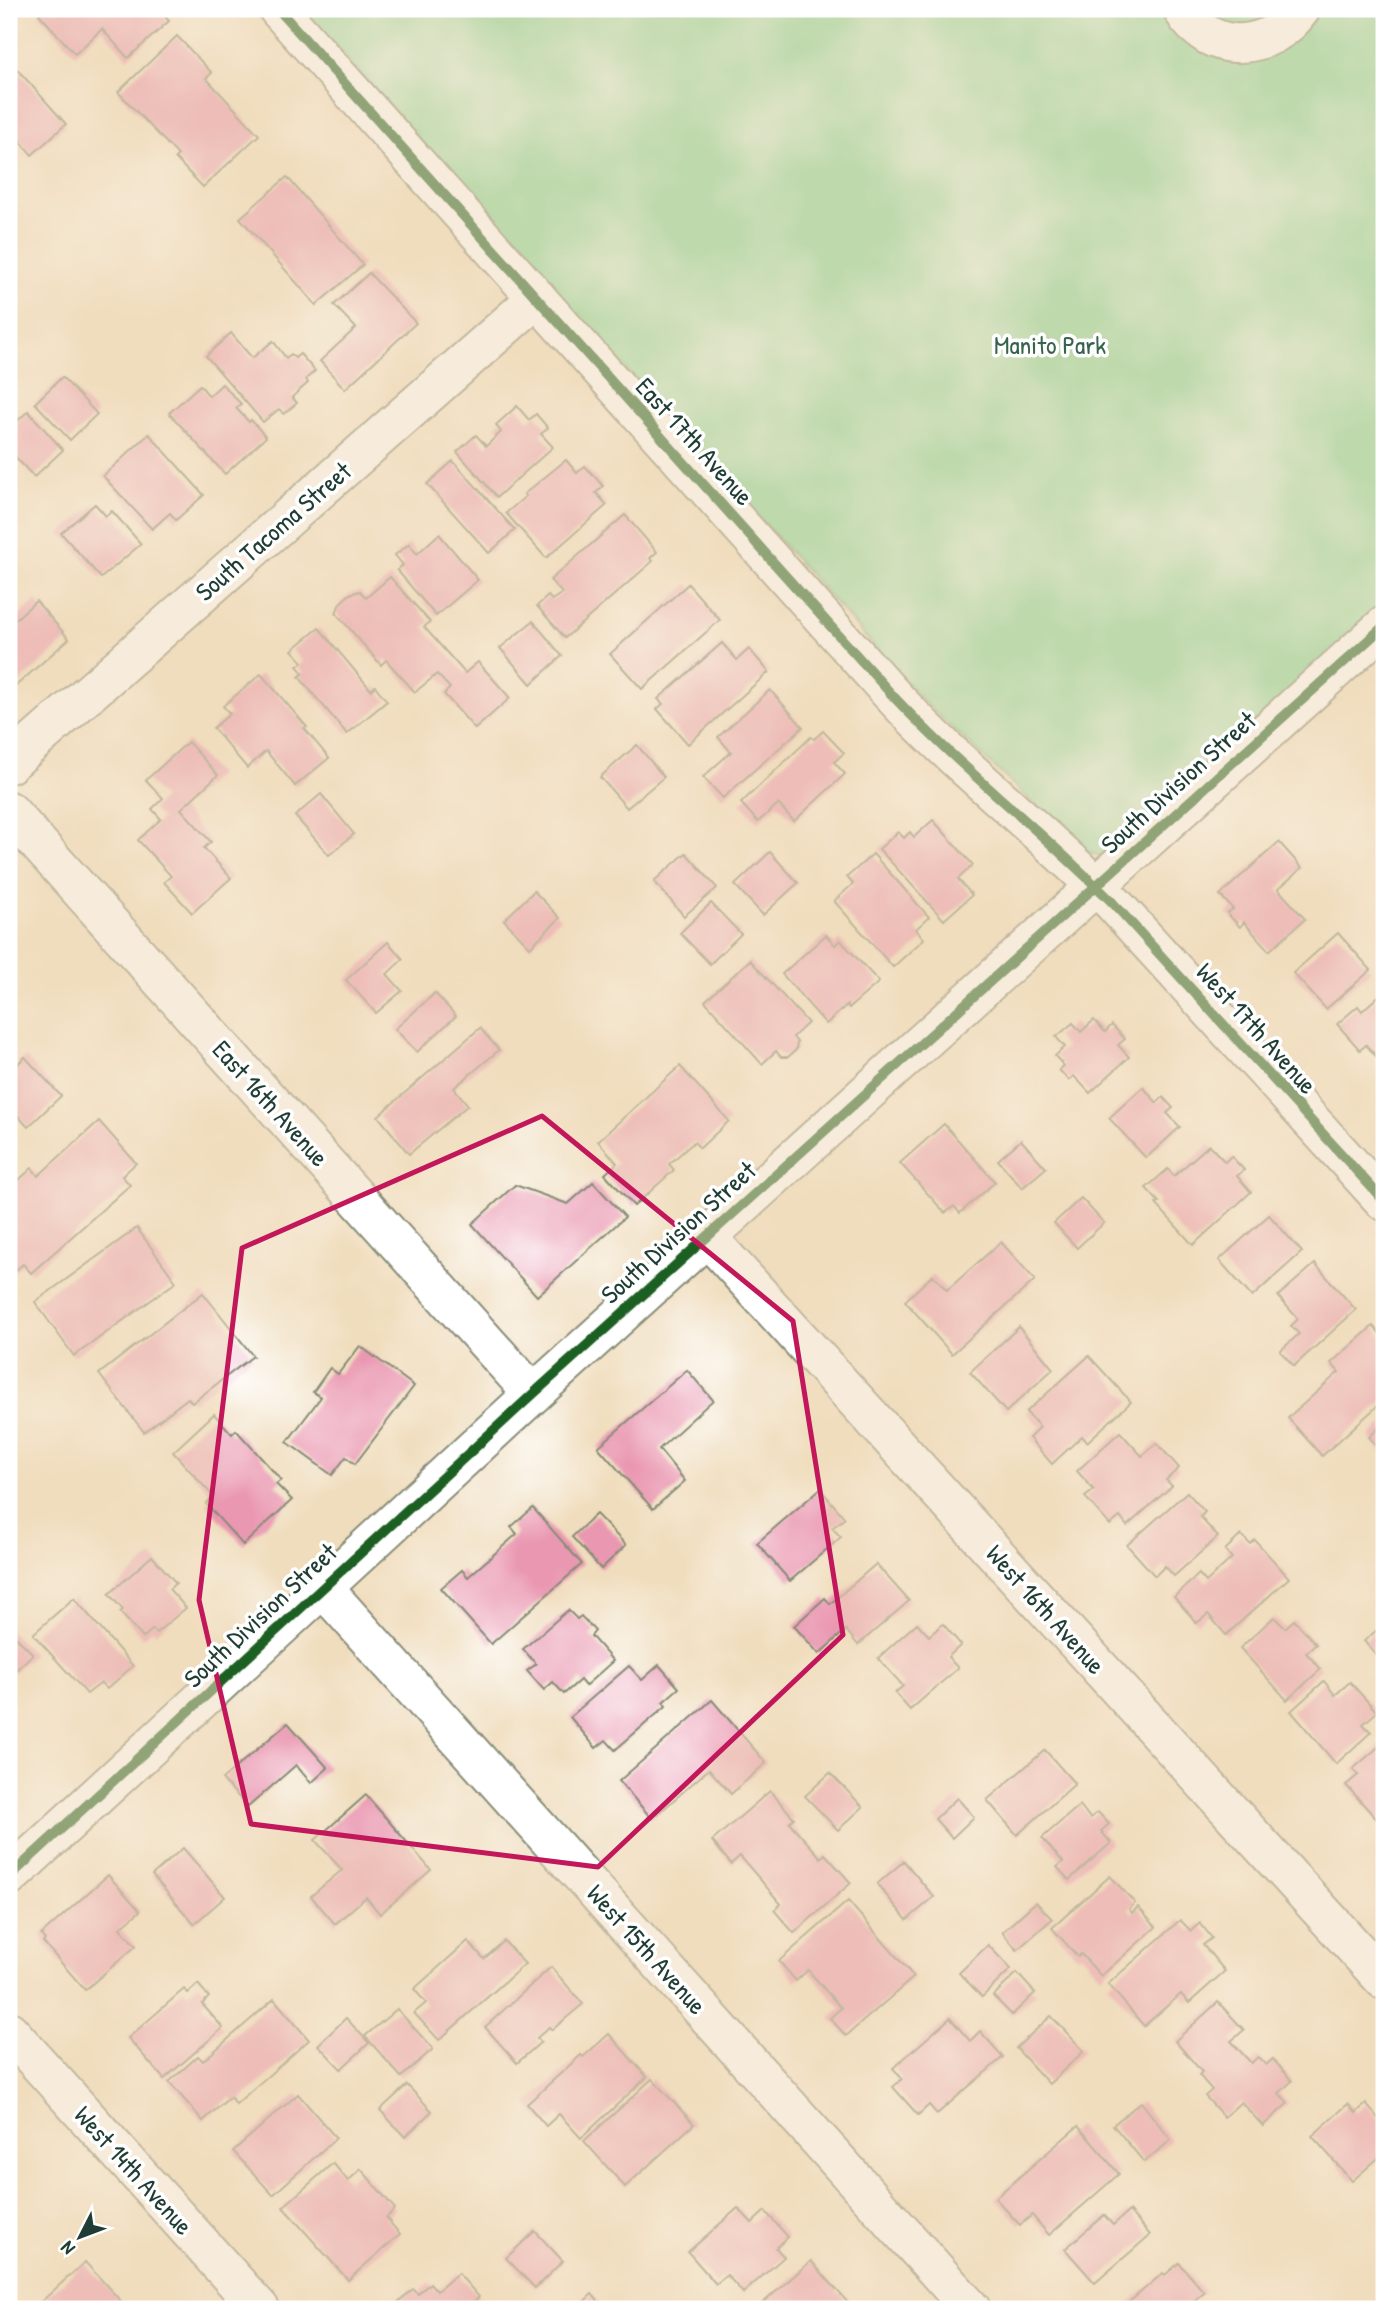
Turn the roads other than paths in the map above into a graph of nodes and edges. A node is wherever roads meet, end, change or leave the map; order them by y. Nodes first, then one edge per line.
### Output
1 (278, 9) edge
2 (1182, 9) edge
3 (1301, 9) edge
4 (537, 298) junction
5 (1384, 626) edge
6 (9, 764) edge
7 (9, 811) edge
8 (1096, 886) junction
9 (1384, 1201) edge
10 (707, 1237) junction
11 (533, 1394) junction
12 (323, 1588) junction
13 (9, 1877) edge
14 (1384, 1980) edge
15 (9, 2031) edge
16 (260, 2309) edge
17 (971, 2309) edge

1 - 4 street, East 17th Avenue
2 - 3 street
4 - 6 street, South Tacoma Street
4 - 8 street, East 17th Avenue
5 - 8 street, South Division Street
7 - 11 street, East 16th Avenue
8 - 9 street, West 17th Avenue
8 - 10 street, South Division Street
10 - 11 street, South Division Street
10 - 14 street, West 16th Avenue
11 - 12 street, South Division Street
12 - 13 street, South Division Street
12 - 17 street, West 15th Avenue
15 - 16 street, West 14th Avenue

